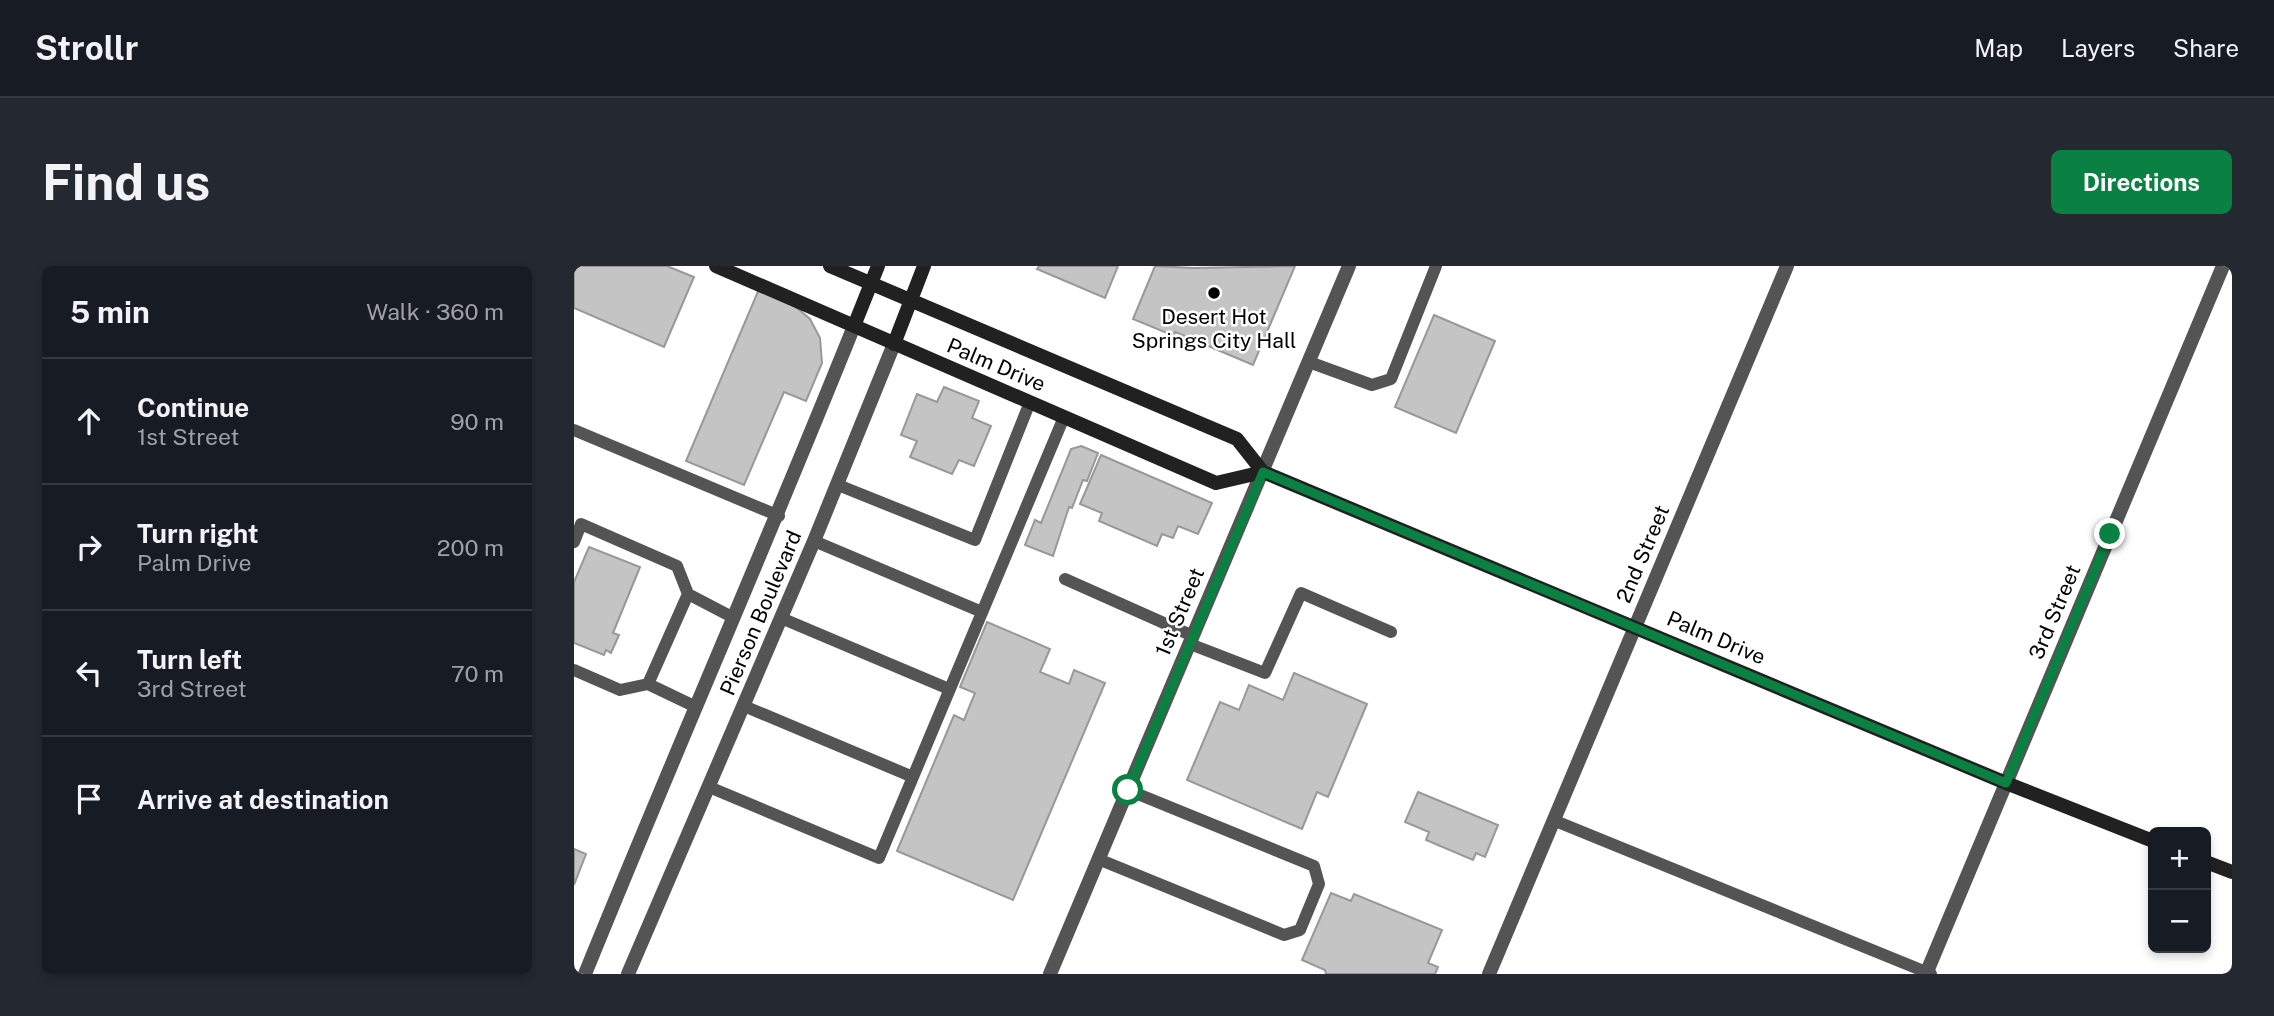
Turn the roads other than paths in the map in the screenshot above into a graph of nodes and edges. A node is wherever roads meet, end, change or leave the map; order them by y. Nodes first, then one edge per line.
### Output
1 (716, 266) edge
2 (830, 266) edge
3 (878, 266) edge
4 (924, 266) edge
5 (1349, 266) edge
6 (1436, 266) edge
7 (1787, 266) edge
8 (2223, 266) edge
9 (871, 285) junction
10 (909, 301) junction
11 (854, 326) junction
12 (894, 344) junction
13 (1309, 362) junction
14 (1030, 402) junction
15 (1064, 417) junction
16 (574, 430) edge
17 (1263, 472) junction
18 (838, 485) junction
19 (779, 516) junction
20 (814, 541) junction
21 (574, 542) edge
22 (1065, 579) dead end
23 (688, 594) junction
24 (982, 612) junction
25 (734, 618) junction
26 (781, 618) junction
27 (1634, 627) junction
28 (1391, 632) dead end
29 (1191, 640) junction
30 (574, 670) edge
31 (648, 684) junction
32 (949, 689) junction
33 (694, 706) junction
34 (744, 706) junction
35 (913, 777) junction
36 (2006, 783) junction
37 (709, 787) junction
38 (1128, 790) junction
39 (1553, 820) junction
40 (2148, 839) edge
41 (1098, 859) junction
42 (2211, 864) edge
43 (2232, 872) edge
44 (1928, 973) edge
45 (585, 974) edge
46 (628, 974) edge
47 (1050, 974) edge
48 (1489, 974) edge

1 - 11 main road, Palm Drive
2 - 9 main road, Palm Drive
3 - 9 main road, Pierson Boulevard
4 - 10 main road, Pierson Boulevard
5 - 13 street, 1st Street
6 - 13 lane
7 - 27 street, 2nd Street
8 - 36 street, 3rd Street
9 - 10 main road, Palm Drive
9 - 11 main road, Pierson Boulevard
10 - 12 main road, Pierson Boulevard
10 - 17 main road, Palm Drive
11 - 12 main road, Palm Drive
11 - 19 street, Pierson Boulevard
12 - 14 main road, Palm Drive
12 - 18 street, Pierson Boulevard
13 - 17 street, 1st Street
14 - 15 main road, Palm Drive
14 - 18 lane
15 - 17 main road, Palm Drive
15 - 24 lane
16 - 19 lane
17 - 27 main road, Palm Drive
17 - 29 street, 1st Street
18 - 20 street, Pierson Boulevard
19 - 25 street, Pierson Boulevard
20 - 24 lane
20 - 26 street, Pierson Boulevard
21 - 23 lane
22 - 29 lane
23 - 25 lane
23 - 31 lane
24 - 32 lane
25 - 33 street, Pierson Boulevard
26 - 32 lane
26 - 34 street, Pierson Boulevard
27 - 36 main road, Palm Drive
27 - 39 street, 2nd Street
28 - 29 lane
29 - 38 street, 1st Street
30 - 31 lane
31 - 33 lane
32 - 35 lane
33 - 45 street, Pierson Boulevard
34 - 35 lane
34 - 37 street, Pierson Boulevard
35 - 37 lane
36 - 40 main road, Palm Drive
36 - 44 street, 3rd Street
37 - 46 street, Pierson Boulevard
38 - 41 street, 1st Street
38 - 41 lane
39 - 44 lane
39 - 48 street, 2nd Street
41 - 47 street, 1st Street
42 - 43 main road

